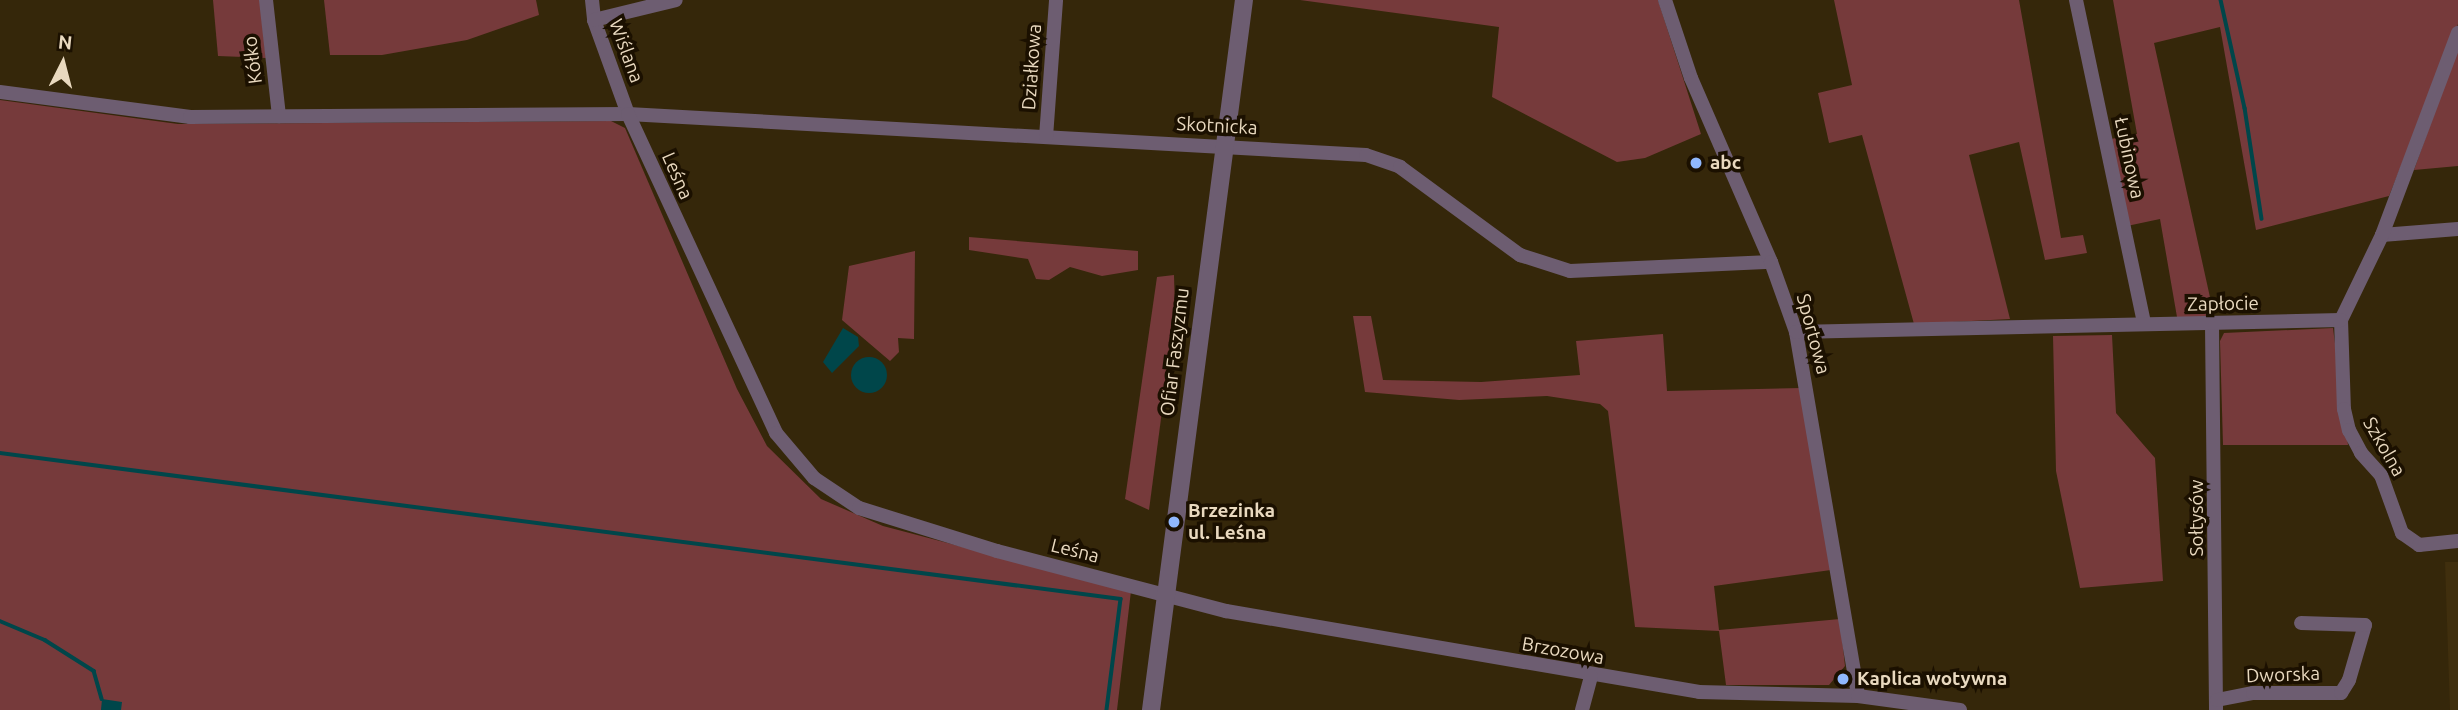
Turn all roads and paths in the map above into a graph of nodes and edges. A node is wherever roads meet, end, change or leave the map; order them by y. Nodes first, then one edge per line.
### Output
1 (266, 0) edge
2 (592, 0) edge
3 (676, 0) edge
4 (1056, 0) edge
5 (1244, 0) edge
6 (1665, 0) edge
7 (2076, 0) edge
8 (594, 20) junction
9 (2458, 33) edge
10 (0, 92) edge
11 (628, 114) junction
12 (279, 116) junction
13 (1046, 137) junction
14 (1223, 146) junction
15 (2458, 229) edge
16 (2382, 235) junction
17 (1771, 262) junction
18 (2340, 320) junction
19 (2144, 323) junction
20 (2212, 325) junction
21 (1796, 332) junction
22 (2458, 541) edge
23 (1165, 594) junction
24 (2301, 623) dead end
25 (1591, 676) junction
26 (1858, 696) junction
27 (2217, 705) edge
28 (1899, 706) edge
29 (1151, 710) edge
30 (1582, 710) edge
31 (1960, 710) edge

1 - 12 street, Kółko
2 - 8 street, Wiślana
3 - 8 street
4 - 13 street, Działkowa
5 - 14 street, Ofiar Faszyzmu
6 - 17 street, Sportowa
7 - 19 street, Łubinowa
8 - 11 street, Wiślana
9 - 16 street
10 - 12 street
11 - 12 street
11 - 13 street, Skotnicka
11 - 23 street, Leśna
13 - 14 street, Skotnicka
14 - 17 street, Skotnicka
14 - 23 street, Ofiar Faszyzmu
15 - 16 street
16 - 18 street
17 - 21 street, Sportowa
18 - 20 street, Zapłocie
18 - 22 street, Szkolna
19 - 20 street, Zapłocie
19 - 21 street, Zapłocie
20 - 27 street, Sołtysów
21 - 26 street, Sportowa
23 - 25 street, Brzozowa
23 - 29 street, Ofiar Faszyzmu
24 - 27 street, Dworska
25 - 26 street, Brzozowa
25 - 30 street
26 - 28 street, Brzozowa
28 - 31 street, Brzozowa

